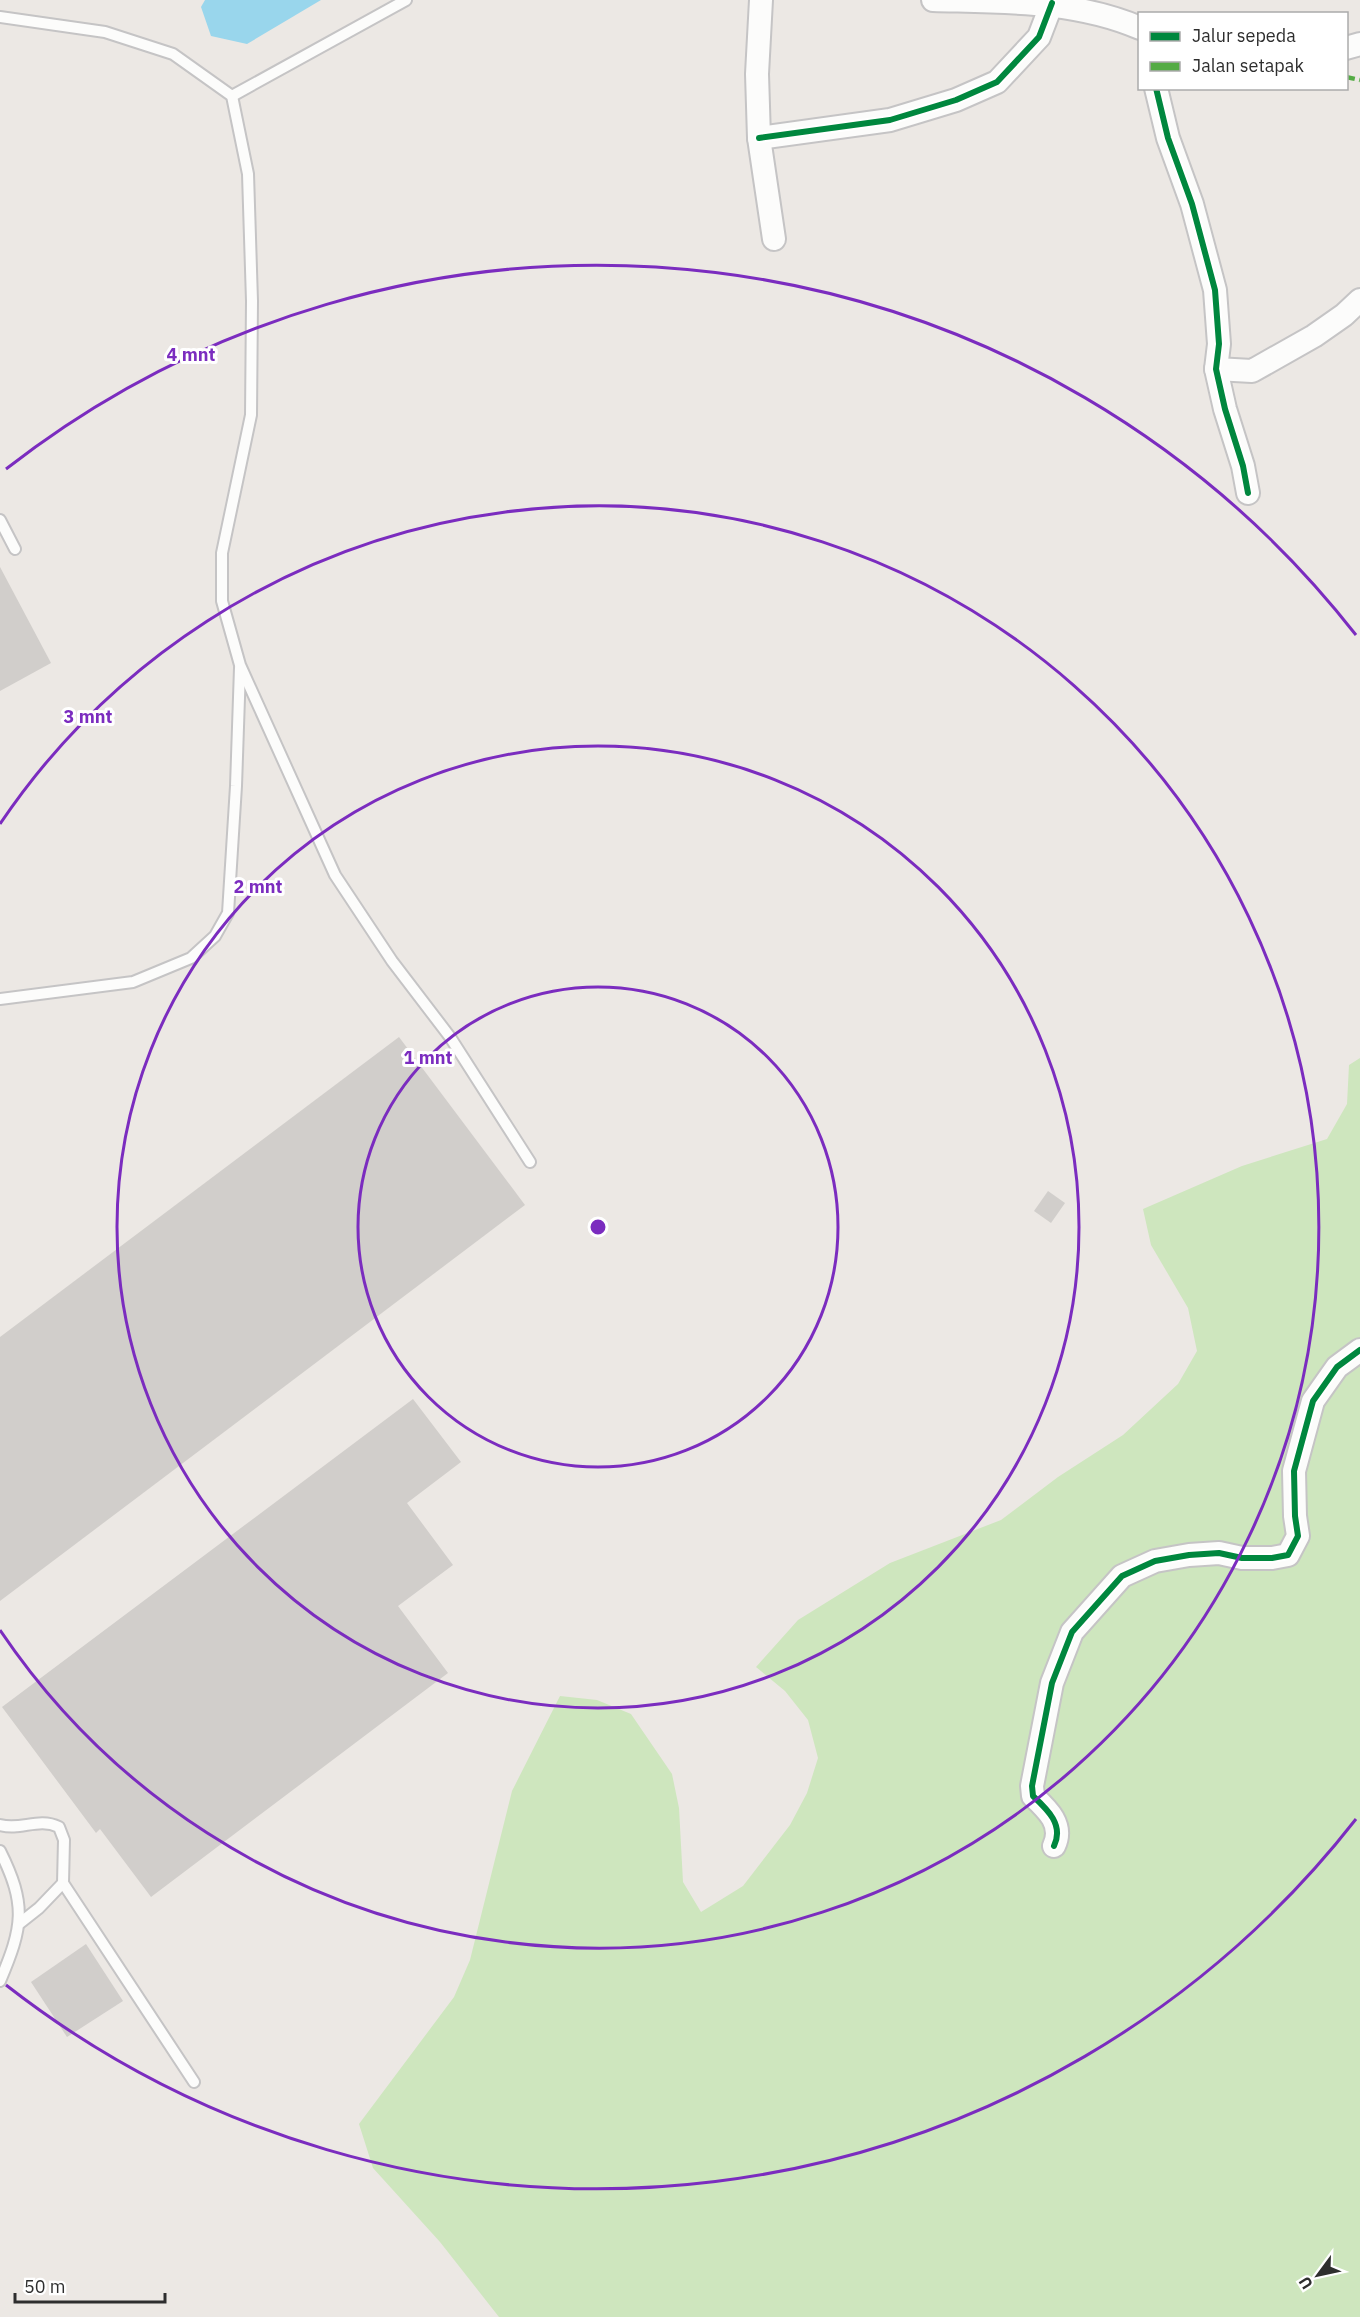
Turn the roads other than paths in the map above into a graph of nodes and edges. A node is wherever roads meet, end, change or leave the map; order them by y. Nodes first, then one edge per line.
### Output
1 (406, 0) edge
2 (761, 0) edge
3 (933, 0) edge
4 (1052, 3) junction
5 (0, 17) edge
6 (1138, 27) edge
7 (1156, 90) edge
8 (232, 96) junction
9 (759, 138) junction
10 (774, 239) dead end
11 (1360, 300) edge
12 (1216, 369) junction
13 (1248, 493) dead end
14 (0, 520) edge
15 (15, 549) dead end
16 (240, 665) junction
17 (0, 999) edge
18 (530, 1162) dead end
19 (1360, 1350) edge
20 (0, 1824) edge
21 (1054, 1846) dead end
22 (0, 1851) edge
23 (63, 1883) junction
24 (20, 1923) junction
25 (0, 1981) edge
26 (194, 2082) dead end

1 - 8 lane
2 - 9 street
3 - 4 street
4 - 6 street
4 - 9 street
5 - 8 lane
7 - 12 street
8 - 16 lane
9 - 10 street
11 - 12 street
12 - 13 street
14 - 15 lane
16 - 17 lane
16 - 18 lane
19 - 21 street
20 - 23 lane
22 - 24 lane
23 - 24 lane
23 - 26 lane
24 - 25 lane

